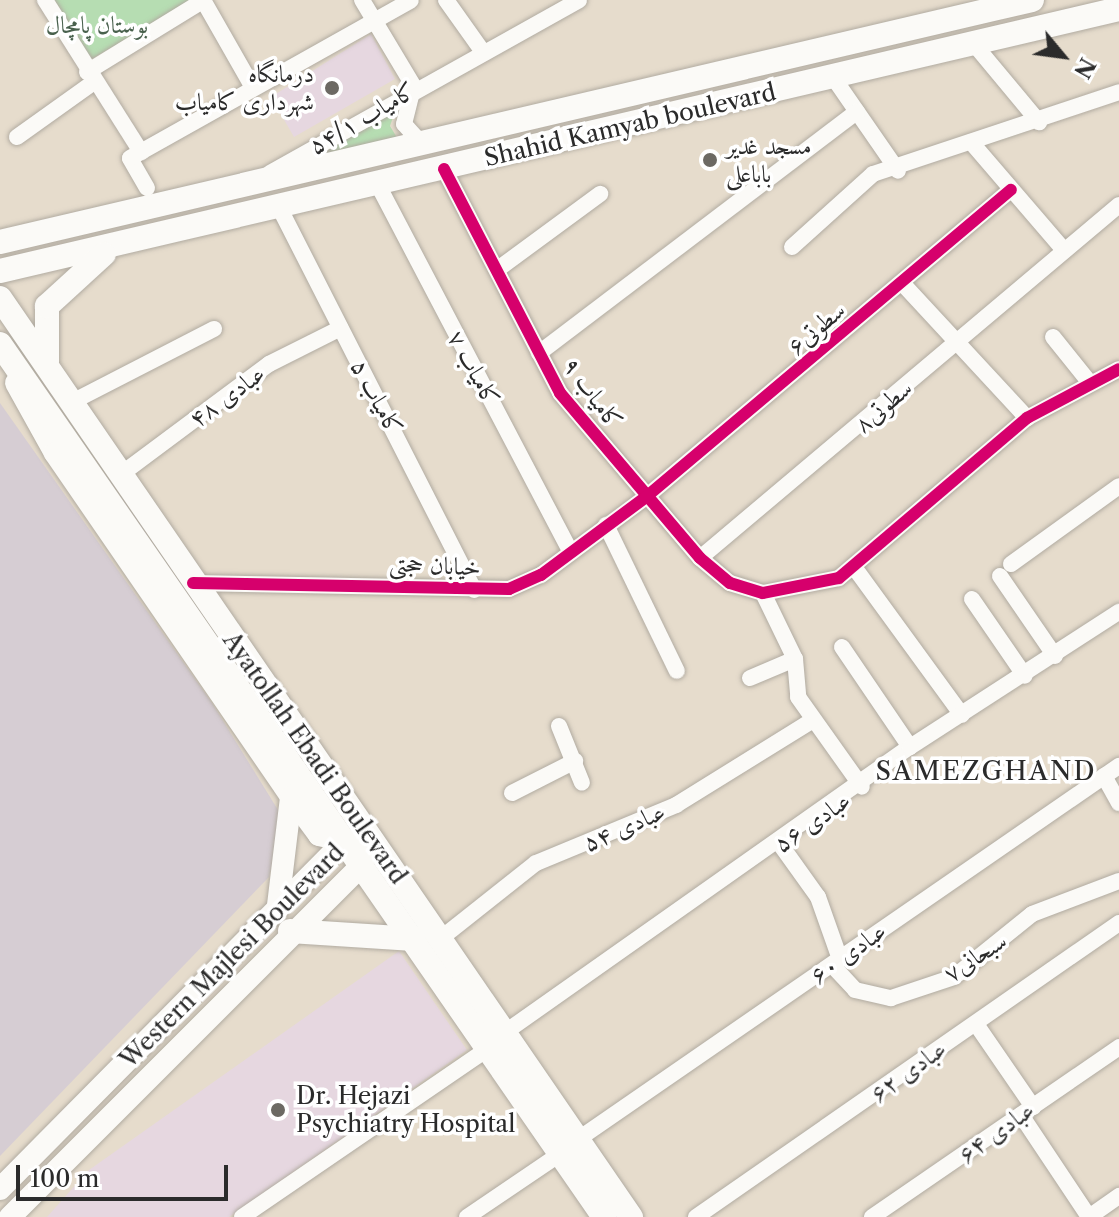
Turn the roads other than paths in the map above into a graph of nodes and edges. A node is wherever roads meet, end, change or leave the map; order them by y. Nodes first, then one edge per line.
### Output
1 (45, 0) edge
2 (204, 0) edge
3 (362, 0) edge
4 (411, 0) edge
5 (446, 0) edge
6 (579, 0) edge
7 (1032, 0) edge
8 (1119, 9) edge
9 (374, 22) junction
10 (974, 44) junction
11 (483, 52) junction
12 (90, 77) junction
13 (833, 77) junction
14 (252, 86) junction
15 (414, 87) junction
16 (1119, 92) edge
17 (857, 112) junction
18 (1039, 122) junction
19 (17, 137) dead end
20 (971, 142) junction
21 (430, 146) junction
22 (141, 152) junction
23 (444, 169) junction
24 (898, 171) junction
25 (377, 183) junction
26 (147, 188) dead end
27 (243, 188) junction
28 (1011, 190) junction
29 (600, 194) dead end
30 (278, 205) junction
31 (1119, 205) edge
32 (0, 242) edge
33 (792, 247) dead end
34 (1064, 250) junction
35 (107, 252) junction
36 (498, 269) junction
37 (0, 271) edge
38 (903, 284) junction
39 (0, 298) edge
40 (341, 328) junction
41 (214, 329) dead end
42 (1053, 337) dead end
43 (0, 344) edge
44 (958, 344) junction
45 (539, 353) junction
46 (3, 363) edge
47 (48, 372) junction
48 (1117, 377) edge
49 (1090, 383) junction
50 (70, 403) junction
51 (45, 409) junction
52 (1027, 418) junction
53 (120, 475) junction
54 (1119, 486) edge
55 (646, 497) junction
56 (606, 525) junction
57 (571, 552) junction
58 (700, 558) junction
59 (854, 567) junction
60 (193, 583) junction
61 (474, 590) junction
62 (763, 593) junction
63 (972, 599) dead end
64 (1119, 612) edge
65 (842, 647) dead end
66 (1055, 656) junction
67 (795, 659) junction
68 (677, 671) dead end
69 (1025, 676) junction
70 (750, 678) dead end
71 (962, 715) junction
72 (813, 720) junction
73 (559, 726) dead end
74 (910, 747) junction
75 (575, 761) junction
76 (1119, 766) edge
77 (1104, 776) junction
78 (582, 783) dead end
79 (862, 787) junction
80 (512, 793) dead end
81 (291, 797) junction
82 (1119, 803) edge
83 (372, 839) junction
84 (344, 841) junction
85 (780, 844) junction
86 (360, 867) junction
87 (1119, 881) edge
88 (278, 906) junction
89 (1119, 923) edge
90 (290, 931) junction
91 (414, 939) junction
92 (440, 939) junction
93 (836, 962) junction
94 (976, 1024) junction
95 (497, 1040) junction
96 (1119, 1047) edge
97 (1027, 1111) junction
98 (568, 1147) junction
99 (0, 1189) edge
100 (1119, 1196) edge
101 (10, 1217) edge
102 (242, 1217) edge
103 (467, 1217) edge
104 (604, 1217) edge
105 (631, 1217) edge
106 (696, 1217) edge
107 (872, 1217) edge
108 (1089, 1217) edge

1 - 12 street
2 - 12 street
2 - 14 street
3 - 9 street
4 - 9 street
5 - 11 street
6 - 11 street, کامیاب ۵۴/۱
7 - 21 main road, Shahid Kamyab boulevard
8 - 10 main road, Shahid Kamyab boulevard
9 - 14 street
9 - 15 street
10 - 13 main road, Shahid Kamyab boulevard
10 - 18 street
11 - 15 street, کامیاب ۵۴/۱
12 - 19 street
12 - 22 street
13 - 17 street
13 - 23 main road, Shahid Kamyab boulevard
14 - 22 street
15 - 21 street
15 - 27 street, کامیاب ۵۴/۱
16 - 18 street
17 - 24 street
17 - 45 street
18 - 20 street
20 - 24 street
20 - 28 street
21 - 27 main road, Shahid Kamyab boulevard
22 - 26 street
23 - 25 main road, Shahid Kamyab boulevard
23 - 36 street, کامیاب ۹
24 - 33 street
25 - 30 main road, Shahid Kamyab boulevard
25 - 57 street, کامیاب ۷
27 - 32 main road, Shahid Kamyab boulevard
28 - 34 street
28 - 38 street, سطوتی۶
29 - 36 street
30 - 35 main road, Shahid Kamyab boulevard
30 - 40 street, کامیاب ۵
31 - 34 street, سطوتی۸
34 - 44 street, سطوتی۸
35 - 37 main road, Shahid Kamyab boulevard
35 - 47 main road
36 - 45 street, کامیاب ۹
38 - 44 street
38 - 55 street, سطوتی۶
39 - 47 main road, Ayatollah Ebadi Boulevard
40 - 53 street, عبادی ۴۸
40 - 61 street, کامیاب ۵
41 - 50 street
42 - 49 street
43 - 51 main road, Ayatollah Ebadi Boulevard
44 - 52 street
44 - 58 street, سطوتی۸
45 - 55 street, کامیاب ۹
46 - 51 main road
46 - 81 main road, Ayatollah Ebadi Boulevard
47 - 50 main road, Ayatollah Ebadi Boulevard
48 - 49 street
49 - 52 street
50 - 53 main road, Ayatollah Ebadi Boulevard
51 - 84 main road, Ayatollah Ebadi Boulevard
52 - 59 street
53 - 60 main road, Ayatollah Ebadi Boulevard
54 - 66 street
55 - 56 street, خیابان حجتی
55 - 58 street, کامیاب ۹
56 - 57 street, خیابان حجتی
56 - 68 street
57 - 61 street, خیابان حجتی
58 - 62 street, کامیاب ۹
59 - 62 street
59 - 71 street
60 - 61 street, خیابان حجتی
60 - 83 main road, Ayatollah Ebadi Boulevard
62 - 67 street
63 - 69 street
64 - 66 street, عبادی ۵۶
65 - 74 street
66 - 69 street, عبادی ۵۶
67 - 70 street
67 - 72 street
69 - 71 street, عبادی ۵۶
71 - 74 street, عبادی ۵۶
72 - 79 street
72 - 92 street, عبادی ۵۴
73 - 75 street
74 - 79 street, عبادی ۵۶
75 - 78 street
75 - 80 street
76 - 77 street, عبادی ۶۰
77 - 82 street
77 - 93 street, عبادی ۶۰
79 - 85 street, عبادی ۵۶
81 - 84 main road, Ayatollah Ebadi Boulevard
81 - 88 main road
83 - 84 main road, Western Majlesi Boulevard
83 - 86 main road, Western Majlesi Boulevard
83 - 92 main road, Ayatollah Ebadi Boulevard
84 - 86 main road, Ayatollah Ebadi Boulevard
84 - 88 main road, Western Majlesi Boulevard
85 - 93 street
85 - 95 street, عبادی ۵۶
86 - 90 main road, Western Majlesi Boulevard
86 - 91 main road, Ayatollah Ebadi Boulevard
87 - 93 street, سبحانی۷
88 - 99 main road, Western Majlesi Boulevard
89 - 94 street, عبادی ۶۲
90 - 91 main road
90 - 101 main road, Western Majlesi Boulevard
91 - 95 main road, Ayatollah Ebadi Boulevard
92 - 95 main road, Ayatollah Ebadi Boulevard
93 - 98 street, عبادی ۶۰
94 - 97 street
94 - 106 street, عبادی ۶۲
95 - 98 main road, Ayatollah Ebadi Boulevard
95 - 102 street, عبادی ۵۶
96 - 97 street, عبادی ۶۴
97 - 107 street, عبادی ۶۴
97 - 108 street
98 - 103 street, عبادی ۶۰
98 - 104 main road, Ayatollah Ebadi Boulevard
98 - 105 main road, Ayatollah Ebadi Boulevard
100 - 108 street

